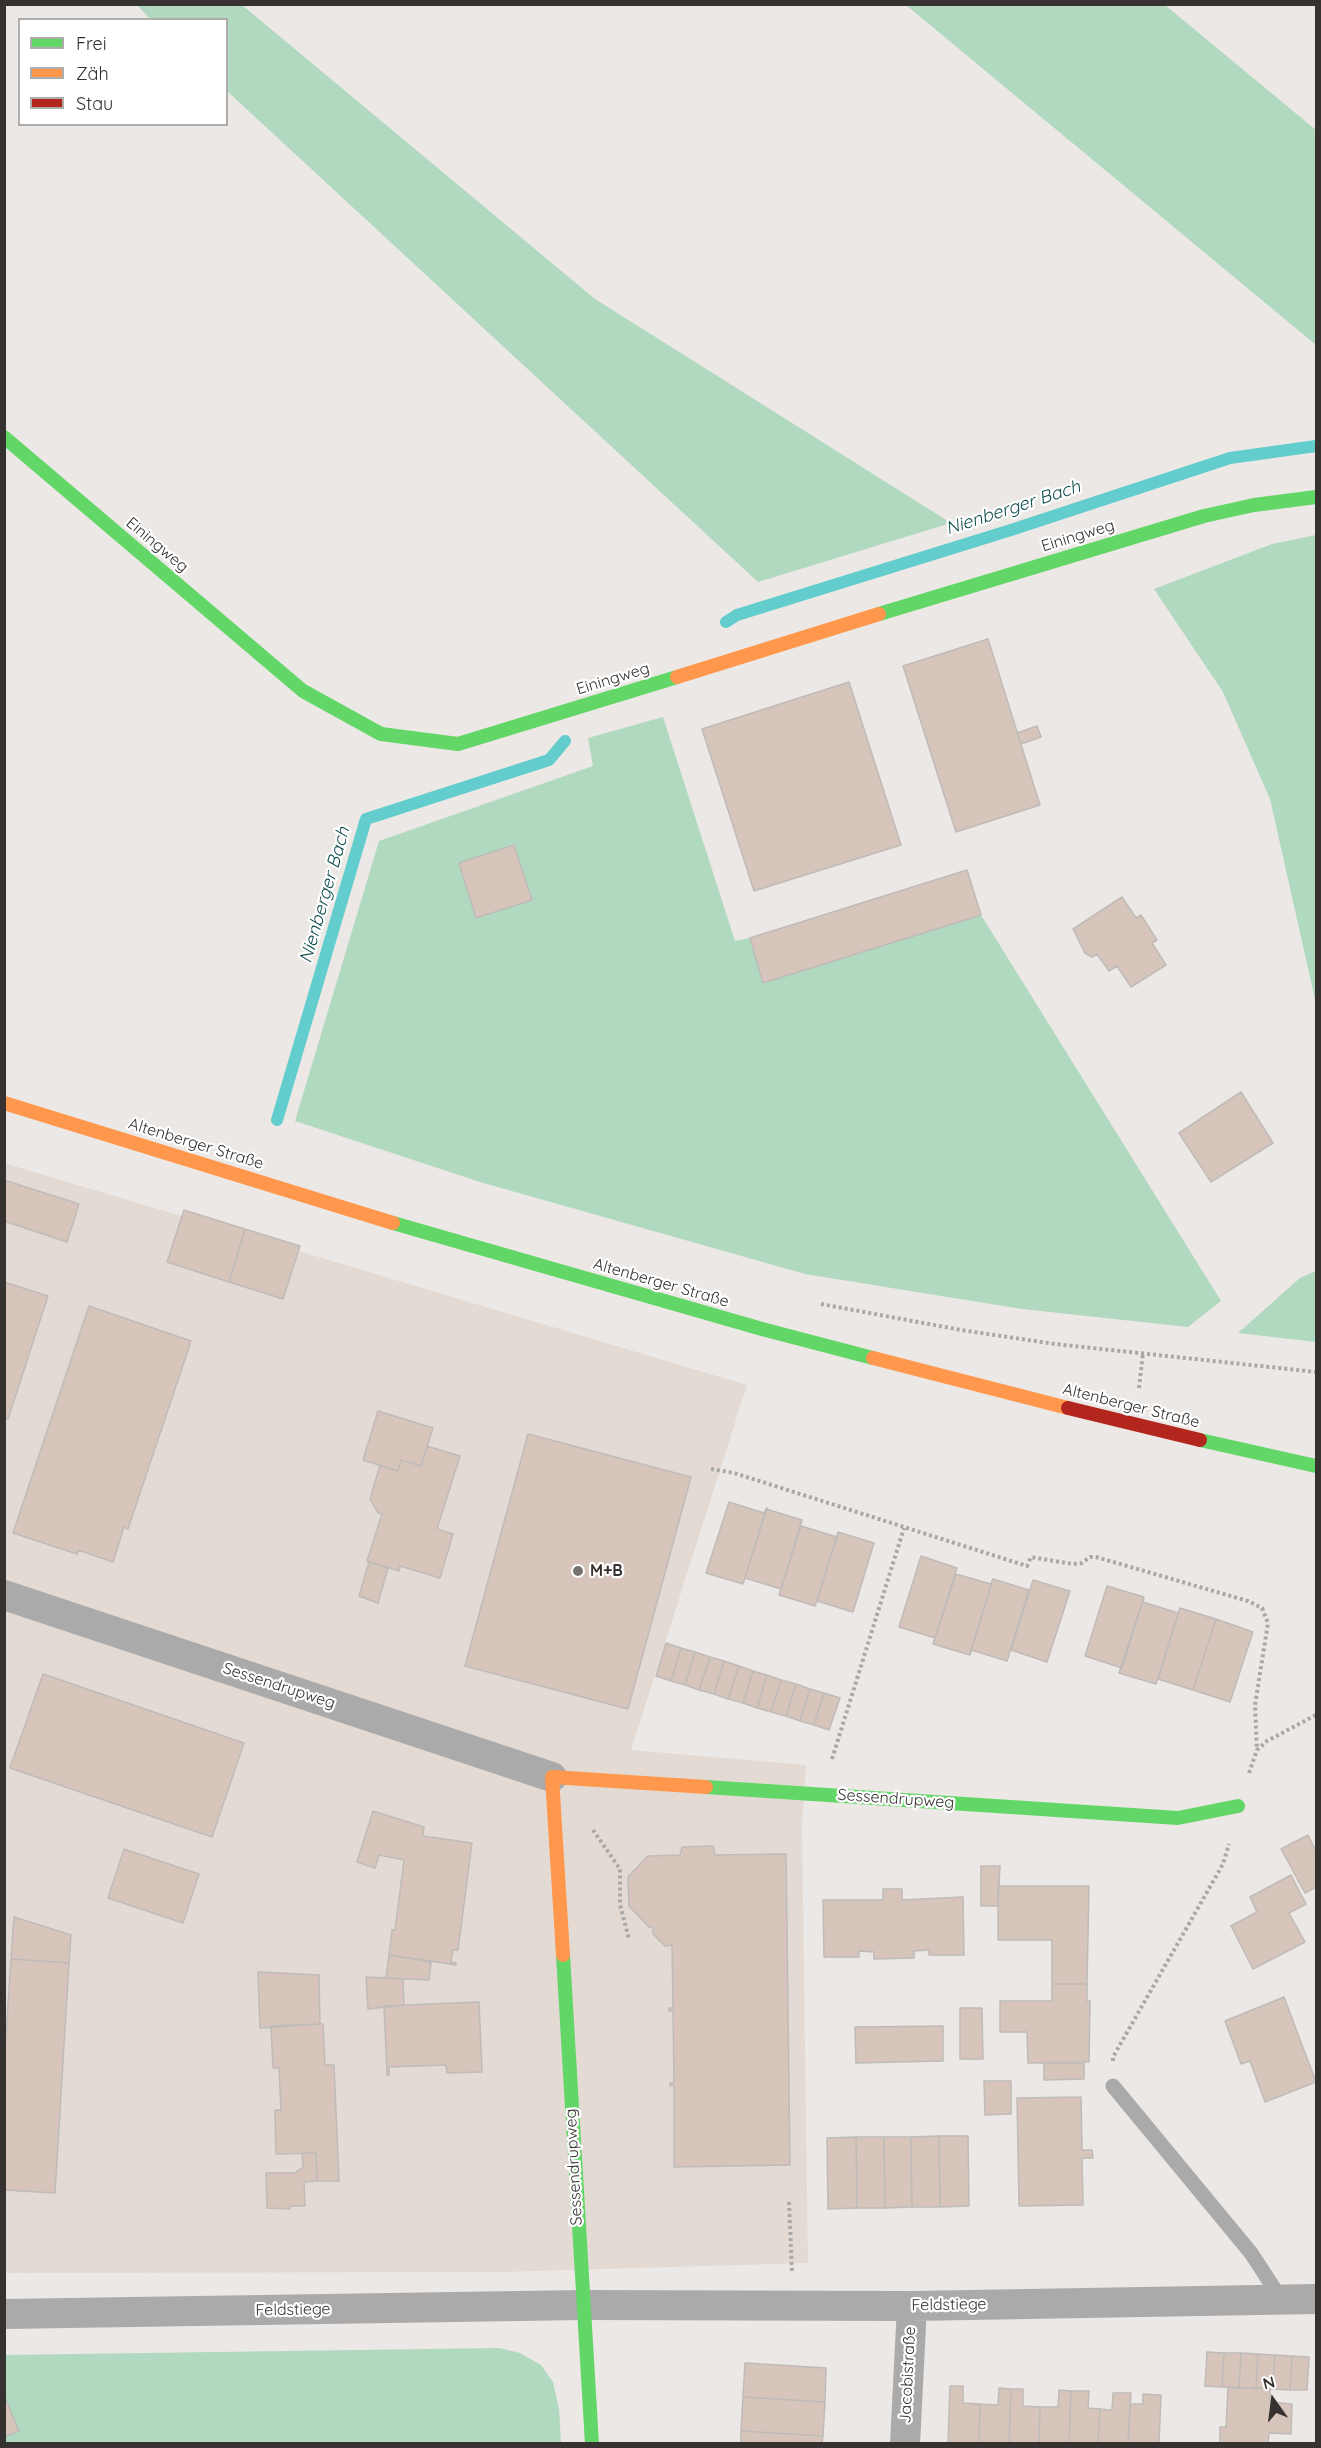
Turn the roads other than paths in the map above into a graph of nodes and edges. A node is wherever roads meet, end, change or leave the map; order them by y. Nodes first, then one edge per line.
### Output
1 (4, 437) edge
2 (1317, 497) edge
3 (4, 1103) edge
4 (1317, 1466) edge
5 (4, 1594) edge
6 (552, 1777) junction
7 (1238, 1806) road end
8 (1113, 2086) road end
9 (1281, 2299) junction
10 (1317, 2299) edge
11 (582, 2305) junction
12 (912, 2306) junction
13 (4, 2314) edge
14 (592, 2444) edge
15 (905, 2444) edge

1 - 2 street, Einingweg
3 - 4 street, Altenberger Straße
5 - 6 street, Sessendrupweg
6 - 7 street, Sessendrupweg
6 - 11 street, Sessendrupweg
8 - 9 lane
9 - 10 street, Feldstiege
9 - 12 street, Feldstiege
11 - 12 street, Feldstiege
11 - 13 street, Feldstiege
11 - 14 street
12 - 15 street, Jacobistraße

